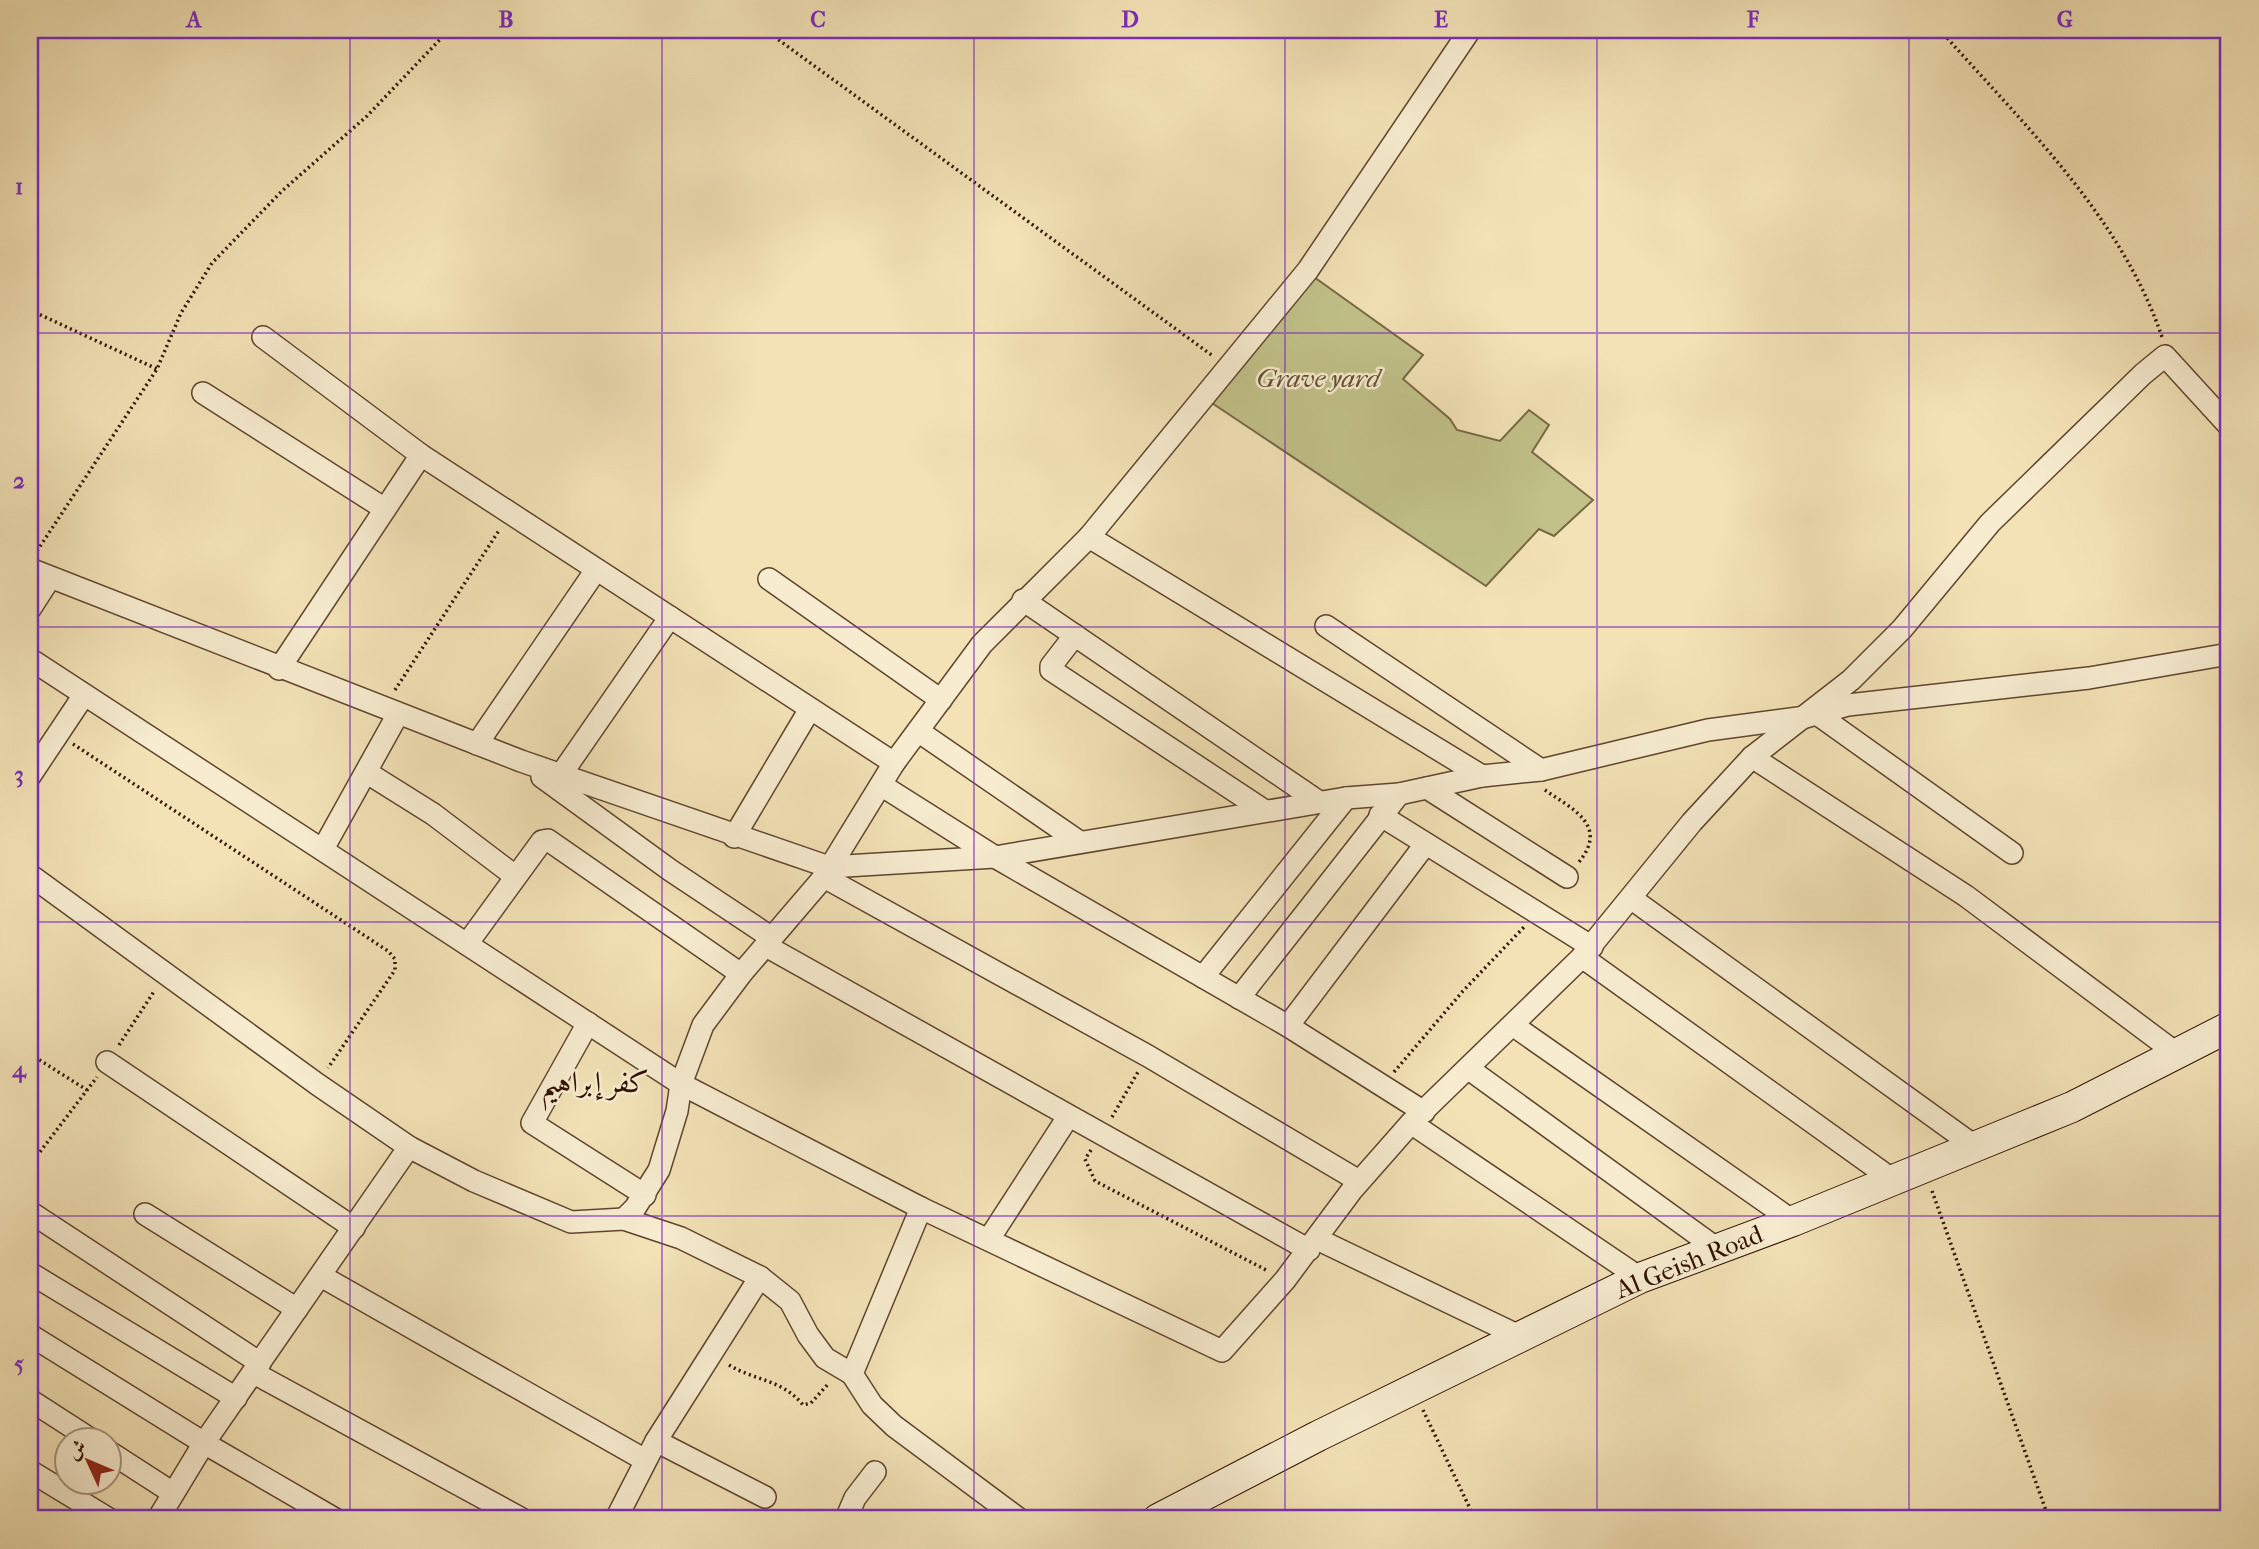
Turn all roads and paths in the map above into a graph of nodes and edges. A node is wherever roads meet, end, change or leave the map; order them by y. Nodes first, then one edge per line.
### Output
1 (449, 30) edge
2 (765, 30) edge
3 (1470, 30) edge
4 (1940, 30) edge
5 (30, 310) edge
6 (263, 337) dead end
7 (2165, 356) junction
8 (1229, 368) junction
9 (157, 369) junction
10 (202, 393) dead end
11 (2229, 426) edge
12 (421, 455) junction
13 (385, 509) junction
14 (511, 513) junction
15 (1089, 537) junction
16 (30, 562) edge
17 (30, 569) edge
18 (596, 570) junction
19 (50, 578) junction
20 (769, 579) dead end
21 (1023, 600) junction
22 (30, 610) edge
23 (670, 617) junction
24 (1326, 626) dead end
25 (1075, 635) junction
26 (2229, 654) edge
27 (30, 659) edge
28 (279, 669) junction
29 (84, 695) junction
30 (941, 700) junction
31 (810, 709) junction
32 (390, 712) junction
33 (1812, 715) junction
34 (918, 731) junction
35 (57, 733) junction
36 (477, 744) junction
37 (1752, 757) junction
38 (521, 761) junction
39 (894, 763) junction
40 (1541, 769) junction
41 (1518, 771) junction
42 (366, 772) junction
43 (30, 776) edge
44 (560, 776) junction
45 (1482, 776) junction
46 (881, 785) junction
47 (1427, 788) junction
48 (1399, 794) junction
49 (1346, 797) junction
50 (1319, 802) junction
51 (1265, 811) junction
52 (1380, 815) junction
53 (734, 836) junction
54 (1078, 841) junction
55 (1424, 846) junction
56 (323, 849) junction
57 (2012, 853) dead end
58 (995, 857) junction
59 (826, 872) junction
60 (30, 875) edge
61 (515, 876) junction
62 (1567, 877) joint
63 (1632, 899) junction
64 (1537, 914) junction
65 (769, 942) junction
66 (467, 944) junction
67 (1587, 952) junction
68 (741, 974) junction
69 (1203, 977) junction
70 (1239, 998) junction
71 (588, 1023) junction
72 (1288, 1026) junction
73 (1514, 1026) junction
74 (2229, 1027) edge
75 (2176, 1053) junction
76 (30, 1054) edge
77 (107, 1062) dead end
78 (1469, 1069) junction
79 (317, 1084) junction
80 (681, 1084) junction
81 (1381, 1086) junction
82 (87, 1091) dead end
83 (1068, 1117) junction
84 (1417, 1118) junction
85 (1973, 1145) junction
86 (409, 1147) junction
87 (1923, 1166) junction
88 (1893, 1180) junction
89 (1359, 1181) junction
90 (645, 1195) junction
91 (922, 1208) junction
92 (30, 1212) edge
93 (145, 1214) dead end
94 (624, 1219) junction
95 (1793, 1221) junction
96 (354, 1228) junction
97 (989, 1238) junction
98 (1313, 1244) junction
99 (1716, 1248) junction
100 (30, 1273) edge
101 (321, 1276) junction
102 (760, 1277) junction
103 (1640, 1278) junction
104 (297, 1309) junction
105 (30, 1335) edge
106 (1519, 1336) junction
107 (712, 1355) junction
108 (257, 1368) junction
109 (846, 1370) junction
110 (1413, 1389) junction
111 (236, 1398) junction
112 (30, 1400) edge
113 (70, 1426) edge
114 (204, 1443) junction
115 (650, 1451) junction
116 (122, 1460) edge
117 (30, 1471) edge
118 (875, 1472) dead end
119 (173, 1493) junction
120 (765, 1497) dead end
121 (160, 1518) edge
122 (109, 1519) edge
123 (335, 1519) edge
124 (522, 1519) edge
125 (616, 1519) edge
126 (846, 1519) edge
127 (1019, 1519) edge
128 (1158, 1519) edge
129 (1475, 1519) edge
130 (2049, 1519) edge

1 - 9 path
2 - 8 path
3 - 8 street
4 - 7 path
5 - 9 path
6 - 12 street
7 - 11 street
7 - 33 street
8 - 15 street
9 - 16 path
10 - 13 street
12 - 13 street
12 - 14 street
13 - 28 street
14 - 18 street
14 - 32 path
15 - 21 street
15 - 45 street
17 - 19 street
18 - 23 street
18 - 36 street
19 - 22 street
19 - 28 street
20 - 30 street
21 - 25 street
21 - 30 street
23 - 31 street
23 - 44 street
24 - 40 street
25 - 50 street
25 - 51 street
26 - 33 street
27 - 29 street
28 - 32 street
29 - 35 street
29 - 56 street
30 - 34 street
31 - 39 street
31 - 53 street
32 - 36 street
32 - 42 street
33 - 37 street
33 - 40 street
33 - 57 street
34 - 39 street
34 - 54 street
35 - 43 street
35 - 79 path
36 - 38 street
37 - 63 street
37 - 75 street
38 - 44 street
38 - 65 street
39 - 46 street
40 - 41 street
41 - 45 street
41 - 62 path
42 - 56 street
42 - 61 street
44 - 53 street
45 - 47 street
46 - 58 street
46 - 59 street
47 - 48 street
47 - 62 street
48 - 49 street
48 - 52 street
49 - 50 street
49 - 69 street
50 - 51 street
51 - 54 street
52 - 55 street
52 - 70 street
53 - 59 street
54 - 58 street
55 - 64 street
55 - 72 street
56 - 66 street
58 - 59 street
58 - 69 street
59 - 65 street
59 - 89 street
60 - 79 street
61 - 66 street
61 - 68 street
63 - 67 street
63 - 85 street
64 - 67 street
64 - 81 path
65 - 68 street
65 - 83 street
66 - 71 street
67 - 73 street
67 - 88 street
68 - 80 street
69 - 70 street
70 - 72 street
71 - 80 street
71 - 90 street
72 - 81 street
73 - 78 street
73 - 95 street
74 - 75 main road, Al Geish Road
75 - 85 main road, Al Geish Road
76 - 82 path
77 - 96 street
78 - 84 street
78 - 99 street
79 - 86 street
80 - 90 street
80 - 91 street
81 - 84 street
83 - 97 street
83 - 98 street
84 - 89 street
84 - 103 street
85 - 87 main road, Al Geish Road
86 - 94 street
86 - 96 street
87 - 88 main road, Al Geish Road
87 - 130 path
88 - 95 main road, Al Geish Road
89 - 98 street
90 - 94 street
91 - 97 street
91 - 109 street
92 - 108 street
93 - 104 street
94 - 102 street
95 - 99 main road, Al Geish Road
96 - 101 street
97 - 98 street
98 - 106 street
99 - 103 main road, Al Geish Road
100 - 111 street
101 - 104 street
101 - 115 street
102 - 107 street
102 - 109 street
103 - 106 main road, Al Geish Road
104 - 108 street
105 - 114 street
106 - 110 main road, Al Geish Road
107 - 109 path
107 - 115 street
108 - 111 street
108 - 124 street
109 - 127 street
110 - 128 main road, Al Geish Road
110 - 129 path
111 - 114 street
112 - 113 street
114 - 119 street
114 - 123 street
115 - 120 street
115 - 125 street
116 - 119 street
117 - 122 street
118 - 126 street
119 - 121 street

